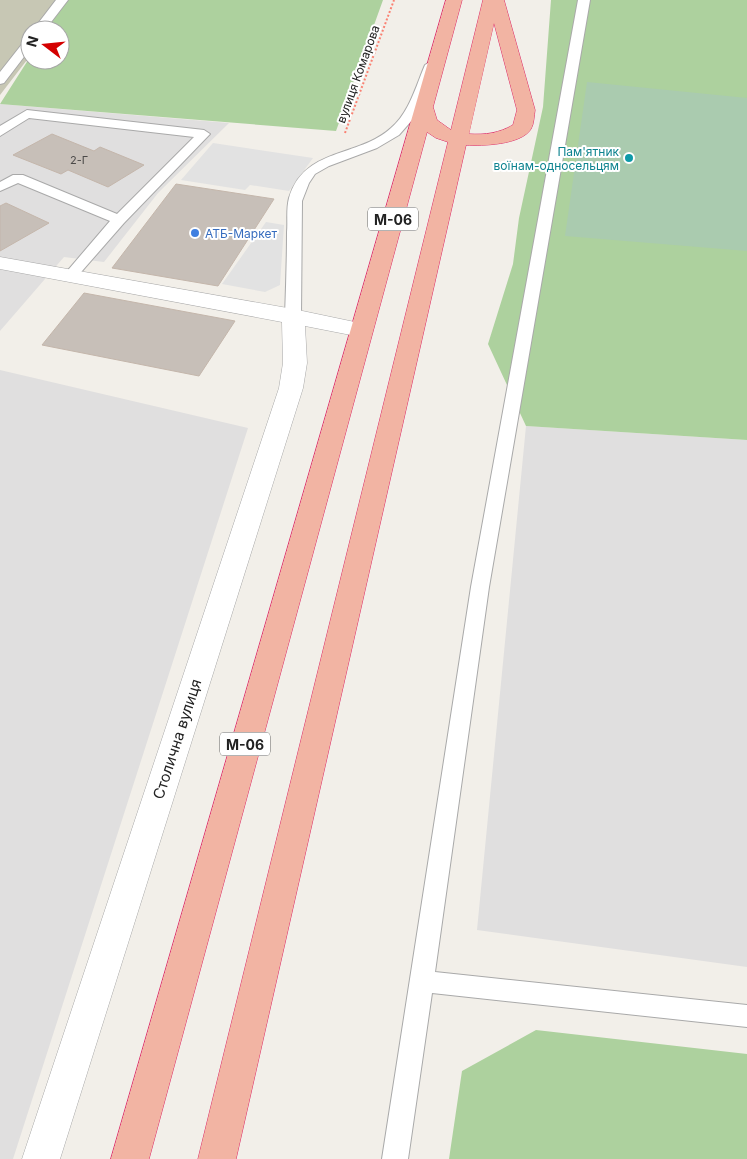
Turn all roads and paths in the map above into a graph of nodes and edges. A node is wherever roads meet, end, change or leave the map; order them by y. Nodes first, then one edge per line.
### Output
1 (62, 0) edge
2 (394, 0) edge
3 (454, 0) edge
4 (491, 0) edge
5 (496, 0) edge
6 (584, 0) edge
7 (46, 20) edge
8 (443, 42) junction
9 (20, 54) edge
10 (0, 80) edge
11 (424, 108) junction
12 (0, 132) edge
13 (344, 136) dead end
14 (460, 139) junction
15 (0, 169) edge
16 (18, 178) junction
17 (0, 188) edge
18 (119, 220) junction
19 (0, 263) edge
20 (70, 276) junction
21 (293, 316) junction
22 (361, 330) junction
23 (422, 981) junction
24 (747, 1016) edge
25 (41, 1159) edge
26 (130, 1159) edge
27 (217, 1159) edge
28 (395, 1159) edge

1 - 7 lane
2 - 13 path, вулиця Комарова
3 - 8 highway, М-06
4 - 14 highway, М-06
5 - 14 highway
6 - 23 lane
8 - 11 highway, М-06
8 - 21 lane
9 - 10 lane
11 - 14 highway
11 - 22 highway, М-06
12 - 18 lane
14 - 27 highway, М-06
15 - 16 lane
16 - 17 lane
16 - 18 lane
18 - 20 lane
19 - 20 street
20 - 21 street
21 - 22 street
21 - 25 street, Столична вулиця
22 - 26 highway, М-06
23 - 24 lane
23 - 28 lane

